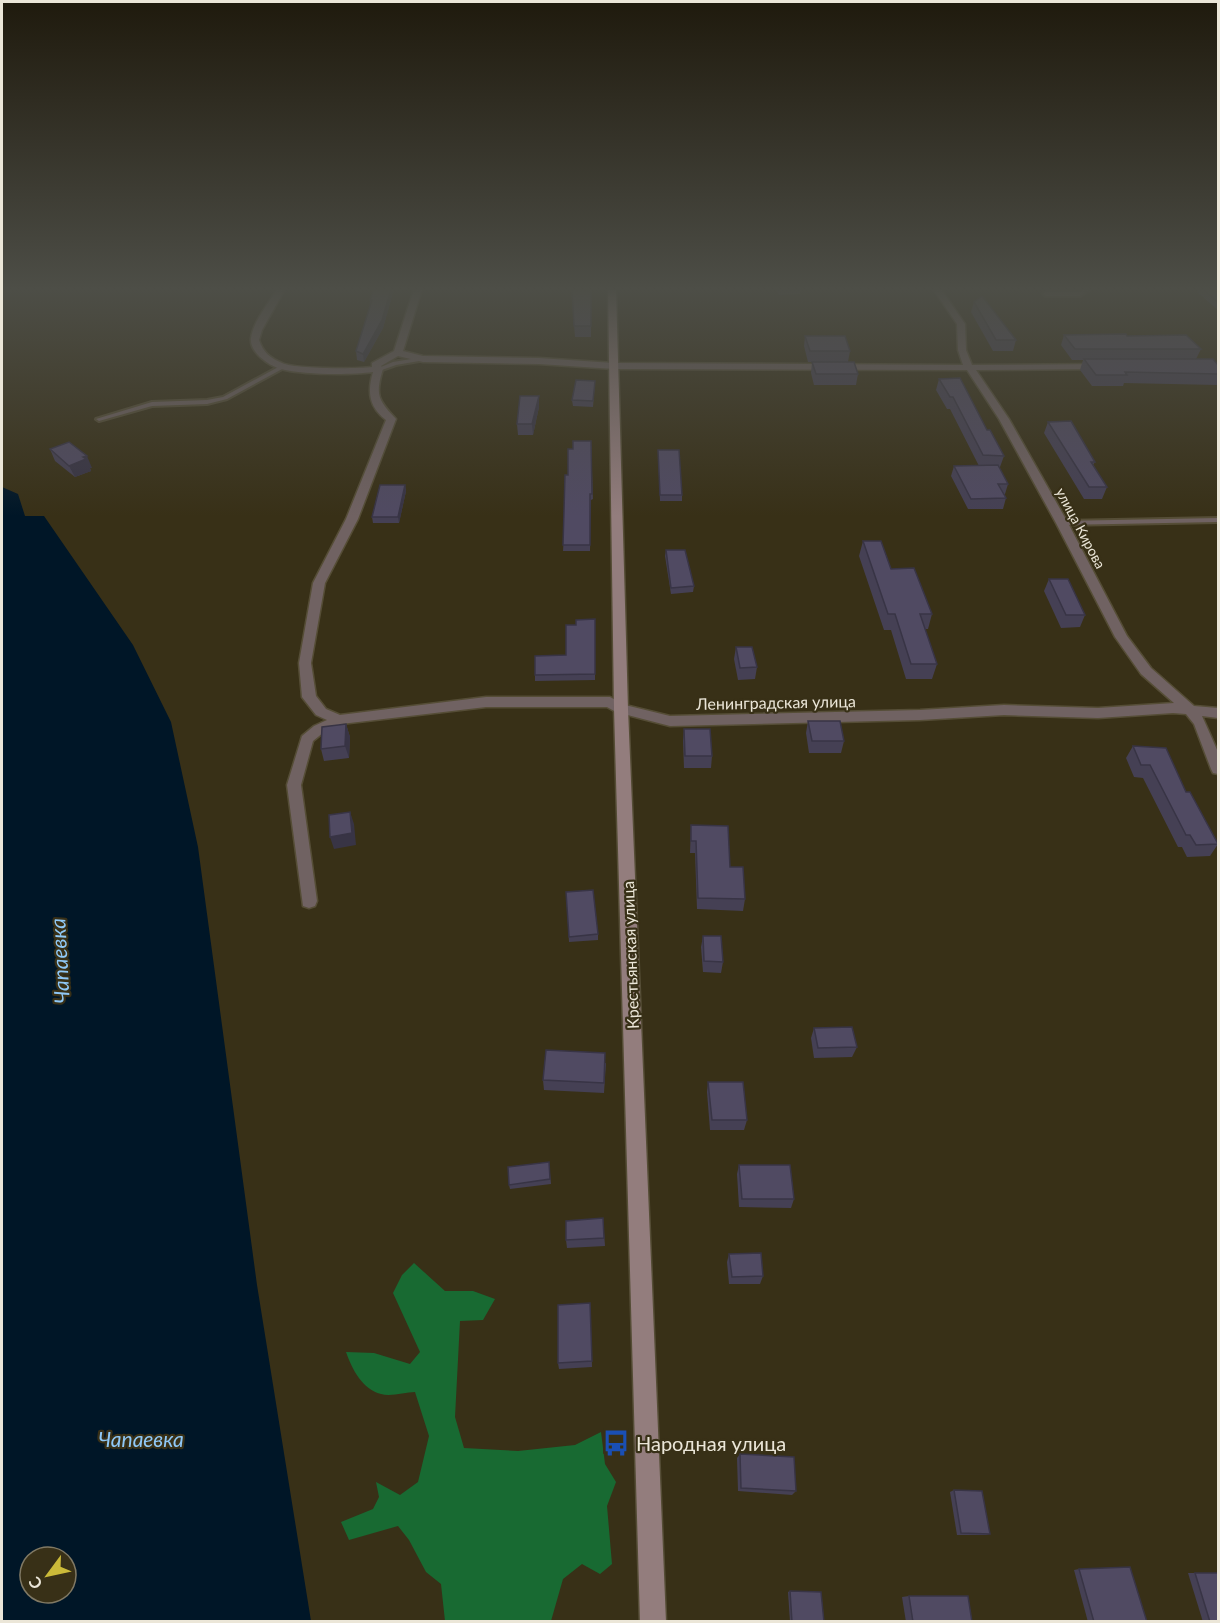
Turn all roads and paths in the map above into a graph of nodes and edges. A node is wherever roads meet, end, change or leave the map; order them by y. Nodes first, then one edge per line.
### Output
1 (279, 365) edge
2 (375, 365) edge
3 (390, 365) edge
4 (595, 365) edge
5 (614, 366) junction
6 (968, 366) junction
7 (1110, 366) edge
8 (282, 367) junction
9 (379, 369) junction
10 (99, 420) dead end
11 (1218, 520) edge
12 (1062, 523) junction
13 (621, 709) junction
14 (1190, 710) junction
15 (1218, 713) edge
16 (339, 720) junction
17 (1218, 769) edge
18 (309, 901) dead end
19 (653, 1622) edge

1 - 8 street
2 - 9 street
3 - 9 lane
4 - 5 street
5 - 6 street
5 - 13 street, Крестьянская улица
6 - 7 street
6 - 12 street, улица Кирова
8 - 9 street
8 - 10 lane
9 - 16 street
11 - 12 lane
12 - 14 street, улица Кирова
13 - 14 street, Ленинградская улица
13 - 16 street, Ленинградская улица
13 - 19 street, Крестьянская улица
14 - 15 street, Ленинградская улица
14 - 17 street, улица Кирова
16 - 18 street

